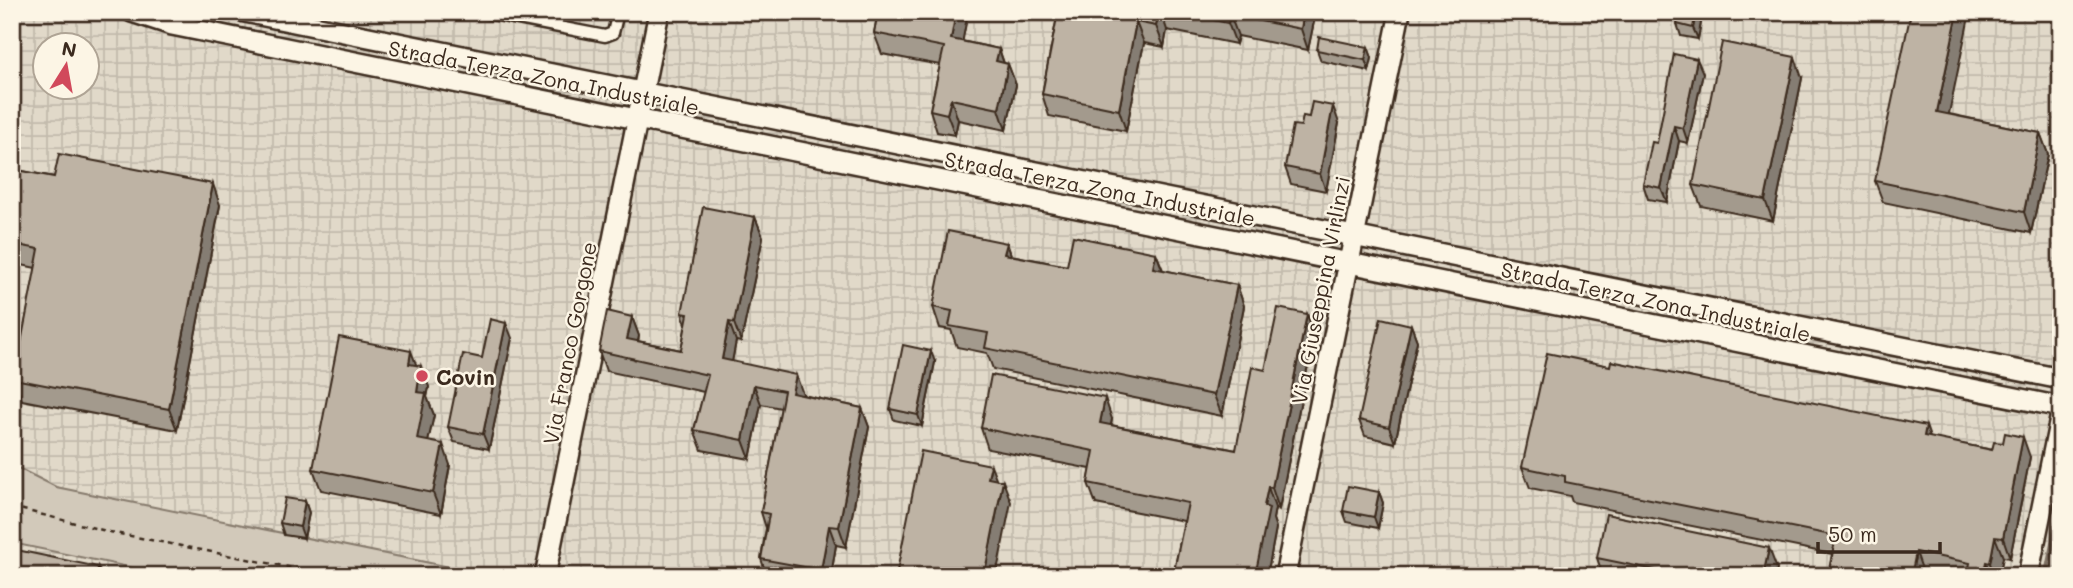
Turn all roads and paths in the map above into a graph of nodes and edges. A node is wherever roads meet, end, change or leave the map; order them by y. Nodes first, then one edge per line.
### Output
1 (132, 12) edge
2 (245, 12) edge
3 (482, 12) edge
4 (618, 12) edge
5 (659, 12) edge
6 (1400, 12) edge
7 (643, 91) junction
8 (637, 118) junction
9 (1354, 235) junction
10 (1350, 262) junction
11 (2061, 379) edge
12 (2061, 407) edge
13 (2061, 414) edge
14 (12, 508) edge
15 (334, 576) edge
16 (545, 576) edge
17 (1285, 576) edge
18 (2028, 576) edge

1 - 8 street, Strada Terza Zona Industriale
2 - 7 street, Strada Terza Zona Industriale
3 - 4 lane
5 - 7 street
6 - 9 street, Via Giuseppina Virlinzi
7 - 8 street, Via Franco Gorgone
7 - 9 street, Strada Terza Zona Industriale
8 - 10 street, Strada Terza Zona Industriale
8 - 16 street, Via Franco Gorgone
9 - 10 street, Via Giuseppina Virlinzi
9 - 11 street, Strada Terza Zona Industriale
10 - 12 street, Strada Terza Zona Industriale
10 - 17 street, Via Giuseppina Virlinzi
13 - 18 street
14 - 15 path

